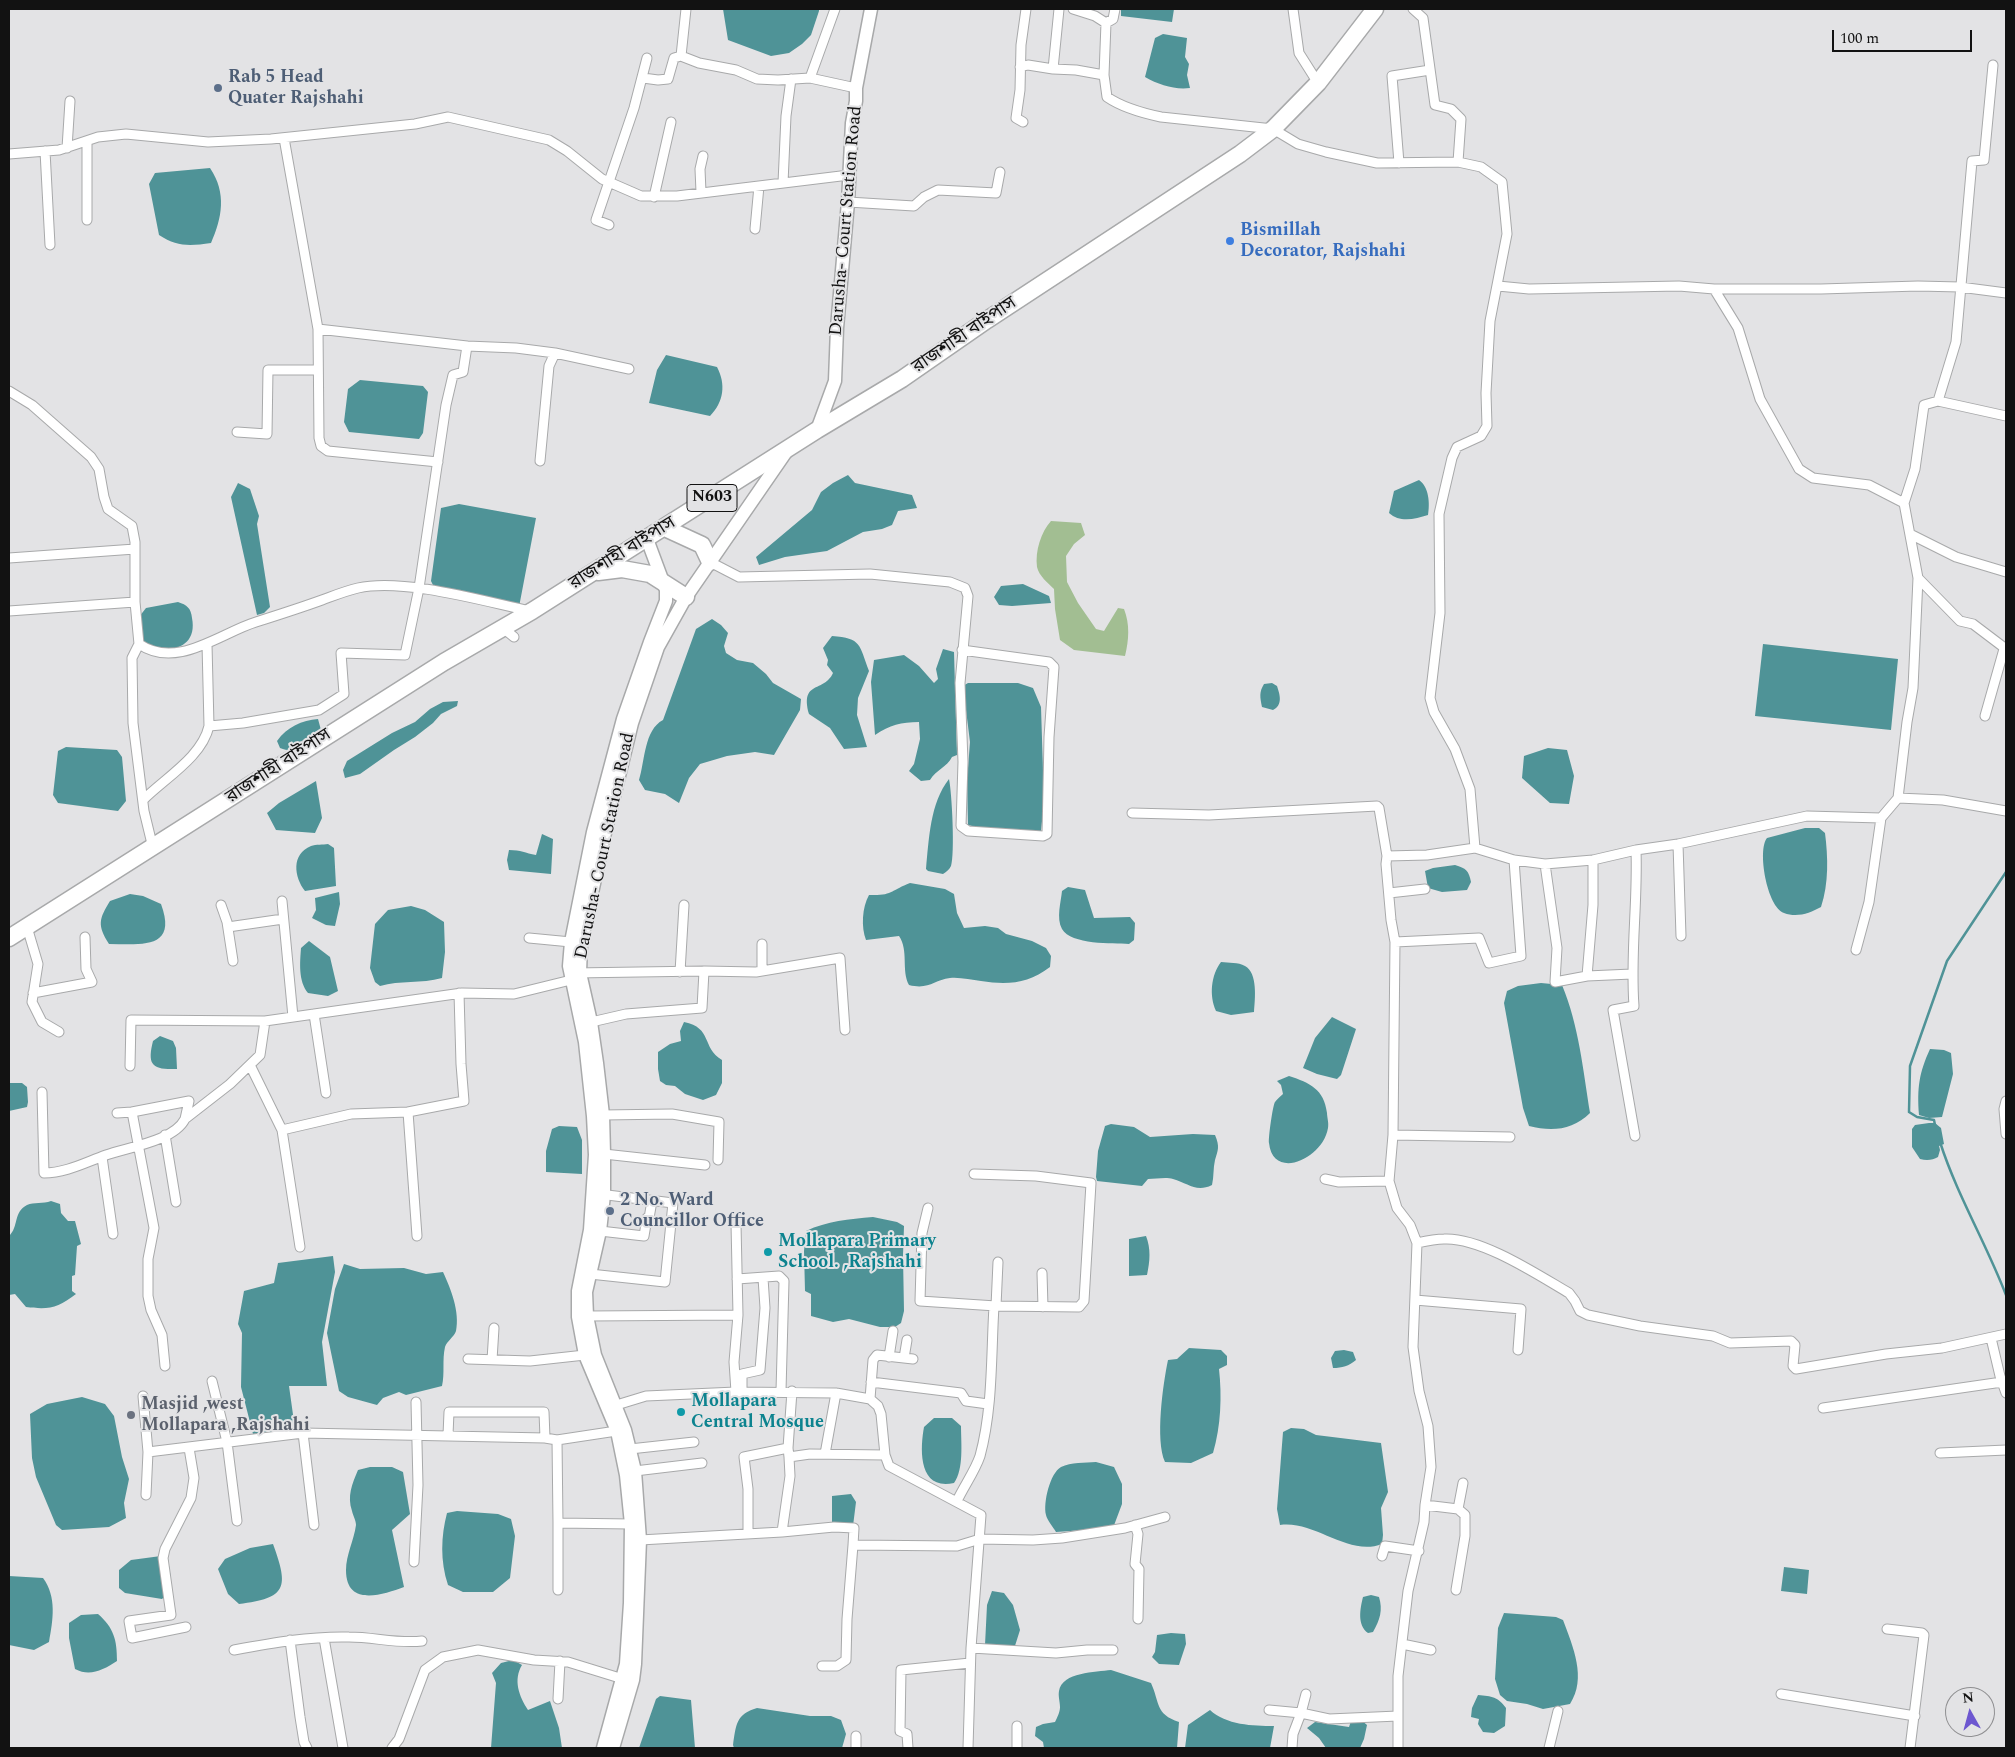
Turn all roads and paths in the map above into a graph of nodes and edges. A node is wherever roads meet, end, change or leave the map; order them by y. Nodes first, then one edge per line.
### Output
1 (686, 9) edge
2 (835, 9) edge
3 (871, 9) edge
4 (1026, 9) edge
5 (1059, 9) edge
6 (1073, 9) edge
7 (1116, 9) edge
8 (1293, 9) edge
9 (1375, 9) edge
10 (1413, 9) edge
11 (1106, 23) junction
12 (681, 56) junction
13 (647, 58) dead end
14 (1994, 65) dead end
15 (1020, 67) junction
16 (1052, 69) junction
17 (1430, 70) junction
18 (1104, 75) junction
19 (643, 78) junction
20 (810, 78) junction
21 (791, 79) junction
22 (1318, 83) junction
23 (856, 88) junction
24 (70, 101) dead end
25 (671, 122) dead end
26 (1024, 122) dead end
27 (1273, 129) junction
28 (284, 138) junction
29 (87, 141) junction
30 (67, 148) junction
31 (45, 151) junction
32 (9, 154) edge
33 (702, 156) dead end
34 (1458, 162) junction
35 (1399, 163) junction
36 (1000, 172) dead end
37 (849, 175) junction
38 (608, 182) junction
39 (783, 183) junction
40 (759, 186) junction
41 (701, 192) junction
42 (654, 196) junction
43 (848, 202) junction
44 (87, 220) dead end
45 (609, 225) dead end
46 (755, 229) dead end
47 (50, 245) dead end
48 (1498, 286) junction
49 (1960, 287) junction
50 (1714, 288) junction
51 (2006, 293) edge
52 (318, 329) junction
53 (467, 346) junction
54 (555, 353) junction
55 (629, 369) dead end
56 (318, 370) junction
57 (9, 391) edge
58 (1938, 402) junction
59 (2006, 416) edge
60 (817, 430) junction
61 (237, 432) dead end
62 (786, 451) junction
63 (438, 462) junction
64 (540, 462) dead end
65 (1904, 503) junction
66 (665, 528) junction
67 (1910, 534) junction
68 (647, 539) junction
69 (135, 549) junction
70 (9, 558) edge
71 (710, 562) junction
72 (2006, 572) edge
73 (590, 574) junction
74 (1918, 578) junction
75 (664, 582) junction
76 (419, 588) junction
77 (686, 597) junction
78 (135, 602) junction
79 (9, 611) edge
80 (532, 611) junction
81 (139, 644) junction
82 (207, 644) junction
83 (2005, 649) edge
84 (962, 650) junction
85 (1985, 716) dead end
86 (209, 726) junction
87 (1898, 798) junction
88 (143, 800) junction
89 (2006, 811) edge
90 (1132, 813) dead end
91 (1881, 818) junction
92 (1678, 844) junction
93 (153, 848) junction
94 (1475, 848) junction
95 (1636, 850) junction
96 (1387, 856) junction
97 (1514, 860) junction
98 (1593, 860) junction
99 (1545, 864) junction
100 (1425, 890) dead end
101 (1390, 892) junction
102 (282, 901) dead end
103 (221, 904) dead end
104 (684, 904) dead end
105 (283, 919) junction
106 (27, 927) junction
107 (228, 927) junction
108 (1681, 936) dead end
109 (85, 937) dead end
110 (9, 938) edge
111 (529, 938) dead end
112 (571, 942) junction
113 (1395, 942) junction
114 (762, 944) dead end
115 (1856, 950) dead end
116 (233, 960) dead end
117 (704, 971) junction
118 (680, 972) junction
119 (762, 972) junction
120 (1632, 974) junction
121 (573, 976) junction
122 (1588, 976) junction
123 (33, 992) junction
124 (458, 993) junction
125 (314, 1014) junction
126 (293, 1017) junction
127 (265, 1021) junction
128 (586, 1024) junction
129 (845, 1030) dead end
130 (60, 1032) dead end
131 (250, 1065) junction
132 (130, 1066) dead end
133 (42, 1092) dead end
134 (326, 1093) dead end
135 (2006, 1101) edge
136 (132, 1112) junction
137 (408, 1112) junction
138 (117, 1113) dead end
139 (603, 1115) junction
140 (185, 1119) junction
141 (282, 1130) junction
142 (2006, 1134) edge
143 (165, 1135) junction
144 (1393, 1135) junction
145 (1635, 1136) dead end
146 (1510, 1137) dead end
147 (138, 1146) junction
148 (604, 1154) junction
149 (102, 1157) junction
150 (718, 1160) dead end
151 (705, 1165) dead end
152 (974, 1174) dead end
153 (1325, 1179) dead end
154 (1389, 1181) junction
155 (599, 1194) junction
156 (652, 1201) junction
157 (176, 1202) dead end
158 (928, 1208) dead end
159 (736, 1224) dead end
160 (600, 1231) junction
161 (113, 1234) dead end
162 (417, 1236) dead end
163 (1417, 1242) junction
164 (300, 1247) dead end
165 (998, 1262) dead end
166 (1042, 1273) dead end
167 (590, 1274) junction
168 (763, 1278) junction
169 (737, 1279) junction
170 (1415, 1300) junction
171 (995, 1306) junction
172 (1043, 1307) junction
173 (738, 1315) junction
174 (587, 1316) junction
175 (494, 1328) dead end
176 (893, 1331) dead end
177 (2006, 1334) edge
178 (1991, 1338) junction
179 (907, 1340) dead end
180 (1518, 1350) dead end
181 (585, 1355) junction
182 (889, 1357) junction
183 (468, 1359) dead end
184 (492, 1360) junction
185 (165, 1366) dead end
186 (212, 1381) dead end
187 (872, 1382) junction
188 (2002, 1382) junction
189 (781, 1391) junction
190 (739, 1392) junction
191 (792, 1392) junction
192 (836, 1393) junction
193 (2006, 1393) edge
194 (143, 1396) dead end
195 (870, 1398) junction
196 (416, 1402) dead end
197 (988, 1404) junction
198 (612, 1406) junction
199 (1823, 1408) dead end
200 (621, 1431) junction
201 (303, 1433) junction
202 (417, 1435) junction
203 (448, 1435) junction
204 (544, 1438) junction
205 (557, 1440) junction
206 (227, 1442) junction
207 (694, 1442) dead end
208 (189, 1448) junction
209 (630, 1449) junction
210 (2006, 1450) edge
211 (148, 1452) junction
212 (789, 1452) junction
213 (1940, 1453) dead end
214 (825, 1454) junction
215 (885, 1455) junction
216 (702, 1463) dead end
217 (635, 1471) junction
218 (1463, 1483) dead end
219 (146, 1495) dead end
220 (957, 1501) junction
221 (1425, 1505) junction
222 (1458, 1509) junction
223 (1165, 1517) dead end
224 (237, 1521) dead end
225 (558, 1523) junction
226 (631, 1524) junction
227 (1135, 1525) junction
228 (314, 1526) dead end
229 (782, 1532) junction
230 (748, 1533) junction
231 (980, 1539) junction
232 (640, 1540) junction
233 (854, 1544) junction
234 (1419, 1551) junction
235 (1382, 1556) dead end
236 (414, 1562) dead end
237 (558, 1590) dead end
238 (1456, 1590) dead end
239 (1138, 1619) dead end
240 (186, 1627) dead end
241 (1887, 1629) dead end
242 (324, 1638) junction
243 (290, 1640) junction
244 (422, 1641) dead end
245 (1402, 1644) junction
246 (971, 1648) junction
247 (234, 1650) dead end
248 (1113, 1650) dead end
249 (1431, 1650) dead end
250 (560, 1661) junction
251 (970, 1663) junction
252 (822, 1666) dead end
253 (623, 1679) junction
254 (1306, 1694) dead end
255 (1781, 1694) dead end
256 (558, 1699) dead end
257 (1269, 1710) dead end
258 (1558, 1711) dead end
259 (1301, 1713) junction
260 (1398, 1716) junction
261 (1915, 1716) junction
262 (1017, 1726) dead end
263 (856, 1736) dead end
264 (306, 1748) edge
265 (343, 1748) edge
266 (392, 1748) edge
267 (603, 1748) edge
268 (613, 1748) edge
269 (856, 1748) edge
270 (908, 1748) edge
271 (968, 1748) edge
272 (1017, 1748) edge
273 (1292, 1748) edge
274 (1398, 1748) edge
275 (1549, 1748) edge
276 (1910, 1748) edge

1 - 12 street
2 - 20 street
3 - 23 street, Darusha- Court Station Road
4 - 15 street
5 - 16 street
6 - 11 street
7 - 11 street
8 - 22 street
9 - 22 highway, রাজশাহী বাইপাস / N603
10 - 17 street
11 - 18 street
12 - 19 street
12 - 21 street
13 - 19 street
14 - 49 street
15 - 16 street
15 - 26 street
16 - 18 street
17 - 34 street
17 - 35 street
18 - 27 street
19 - 38 street
20 - 21 street
20 - 23 street
21 - 39 street
22 - 27 highway, রাজশাহী বাইপাস / N603
23 - 37 street, Darusha- Court Station Road
24 - 30 street
25 - 42 street
27 - 35 street
27 - 60 highway, রাজশাহী বাইপাস / N603
28 - 29 street
28 - 38 street
28 - 52 street
29 - 30 street
29 - 44 street
30 - 31 street
31 - 32 street
31 - 47 street
33 - 41 street
34 - 35 street
34 - 48 street
36 - 43 street
37 - 39 street
37 - 43 street, Darusha- Court Station Road
38 - 42 street
38 - 45 street
39 - 40 street
40 - 41 street
40 - 46 street
41 - 42 street
43 - 60 street, Darusha- Court Station Road
48 - 50 street
48 - 94 street
49 - 50 street
49 - 51 street
49 - 58 street
50 - 65 street
52 - 53 street
52 - 56 street
53 - 54 street
53 - 63 street
54 - 55 street
54 - 64 street
56 - 61 street
56 - 63 street
57 - 69 street
58 - 59 street
58 - 65 street
60 - 62 highway, রাজশাহী বাইপাস / N603
62 - 66 highway, রাজশাহী বাইপাস / N603
62 - 71 street, Darusha- Court Station Road
63 - 76 street
65 - 67 street
66 - 68 highway, রাজশাহী বাইপাস / N603
66 - 71 highway
67 - 72 street
67 - 74 street
68 - 73 highway, রাজশাহী বাইপাস / N603
68 - 75 street, Darusha- Court Station Road
69 - 70 street
69 - 78 street
71 - 77 street, Darusha- Court Station Road
71 - 84 street
73 - 75 highway
73 - 80 highway, রাজশাহী বাইপাস / N603
74 - 83 street
74 - 87 street
75 - 77 highway
75 - 112 street, Darusha- Court Station Road
76 - 80 street
76 - 82 street
76 - 86 street
77 - 121 street, Darusha- Court Station Road
78 - 79 street
78 - 81 street
80 - 93 highway, রাজশাহী বাইপাস / N603
81 - 82 street
81 - 88 street
82 - 86 street
83 - 85 street
84 - 84 street
86 - 88 street
87 - 89 street
87 - 91 street
88 - 93 street
90 - 96 street
91 - 92 street
91 - 115 street
92 - 95 street
92 - 108 street
93 - 106 highway, রাজশাহী বাইপাস / N603
94 - 96 street
94 - 97 street
95 - 98 street
95 - 120 street
96 - 101 street
97 - 99 street
97 - 113 street
98 - 99 street
98 - 122 street
99 - 122 street
100 - 101 street
101 - 113 street
102 - 105 street
103 - 107 street
104 - 118 street
105 - 107 street
105 - 126 street
106 - 110 highway, রাজশাহী বাইপাস / N603
106 - 123 street
107 - 116 street
109 - 123 street
111 - 112 street
112 - 121 street, Darusha- Court Station Road
113 - 144 street
114 - 119 street
117 - 118 street
117 - 119 street
117 - 128 street
118 - 121 street
119 - 129 street
120 - 122 street
120 - 145 street
121 - 124 street
121 - 128 street, Darusha- Court Station Road
123 - 130 street
124 - 125 street
124 - 137 street
125 - 126 street
125 - 134 street
126 - 127 street
127 - 131 street
127 - 132 street
128 - 139 street, Darusha- Court Station Road
128 - 155 street, Darusha- Court Station Road
131 - 140 street
131 - 141 street
133 - 149 street
135 - 142 street
136 - 138 street
136 - 140 street
136 - 147 street
137 - 141 street
137 - 162 street
139 - 148 street, Darusha- Court Station Road
139 - 150 street
140 - 143 street
141 - 164 street
143 - 147 street
143 - 157 street
144 - 146 street
144 - 154 street
147 - 149 street
147 - 185 street
148 - 151 street
148 - 155 street, Darusha- Court Station Road
149 - 161 street
152 - 172 street
153 - 154 street
154 - 163 street
155 - 156 street
155 - 160 street, Darusha- Court Station Road
155 - 181 street, Darusha- Court Station Road
156 - 160 street
156 - 167 street
158 - 171 street
159 - 169 street
160 - 167 street, Darusha- Court Station Road
163 - 170 street
163 - 178 street
165 - 171 street
166 - 172 street
167 - 174 street, Darusha- Court Station Road
168 - 169 street
168 - 189 street
168 - 190 street
169 - 173 street
170 - 180 street
170 - 221 street
171 - 172 street
171 - 197 street
173 - 174 street
173 - 190 street
174 - 198 street, Darusha- Court Station Road
175 - 184 street
176 - 182 street
177 - 178 street
178 - 188 street
179 - 182 street
181 - 184 street
181 - 198 street, Darusha- Court Station Road
182 - 187 street
183 - 184 street
186 - 206 street
187 - 195 street
187 - 197 street
188 - 193 street
188 - 199 street
189 - 190 street
189 - 191 street
190 - 198 street
191 - 192 street
191 - 212 street
192 - 195 street
192 - 214 street
194 - 211 street
195 - 215 street
196 - 202 street
197 - 220 street
198 - 200 street, Darusha- Court Station Road
200 - 205 street
200 - 209 street, Darusha- Court Station Road
200 - 226 street, Darusha- Court Station Road
201 - 202 street
201 - 206 street
201 - 228 street
202 - 203 street
202 - 236 street
203 - 204 street
203 - 204 street
204 - 205 street
205 - 225 street
206 - 208 street
206 - 224 street
207 - 209 street
208 - 211 street
208 - 240 street
209 - 217 street, Darusha- Court Station Road
210 - 213 street
211 - 219 street
212 - 214 street
212 - 229 street
212 - 230 street
214 - 215 street
215 - 220 street
216 - 217 street
217 - 232 street, Darusha- Court Station Road
218 - 222 street
220 - 231 street
221 - 222 street
221 - 234 street
222 - 238 street
223 - 227 street
225 - 226 street
225 - 237 street
226 - 253 street, Darusha- Court Station Road
227 - 231 street
227 - 239 street
229 - 230 street
229 - 233 street
230 - 232 street
231 - 233 street
231 - 246 street
232 - 268 street, Darusha- Court Station Road
233 - 252 street
234 - 235 street
234 - 245 street
241 - 261 street
242 - 243 street
242 - 244 street
242 - 265 street
243 - 247 street
243 - 264 street
245 - 249 street
245 - 260 street
246 - 248 street
246 - 251 street
250 - 253 street
250 - 256 street
250 - 266 street
251 - 270 street
251 - 271 street
253 - 267 street, Darusha- Court Station Road
254 - 259 street
255 - 261 street
257 - 259 street
258 - 275 street
259 - 260 street
259 - 273 street
260 - 274 street
261 - 276 street
262 - 272 street
263 - 269 street

